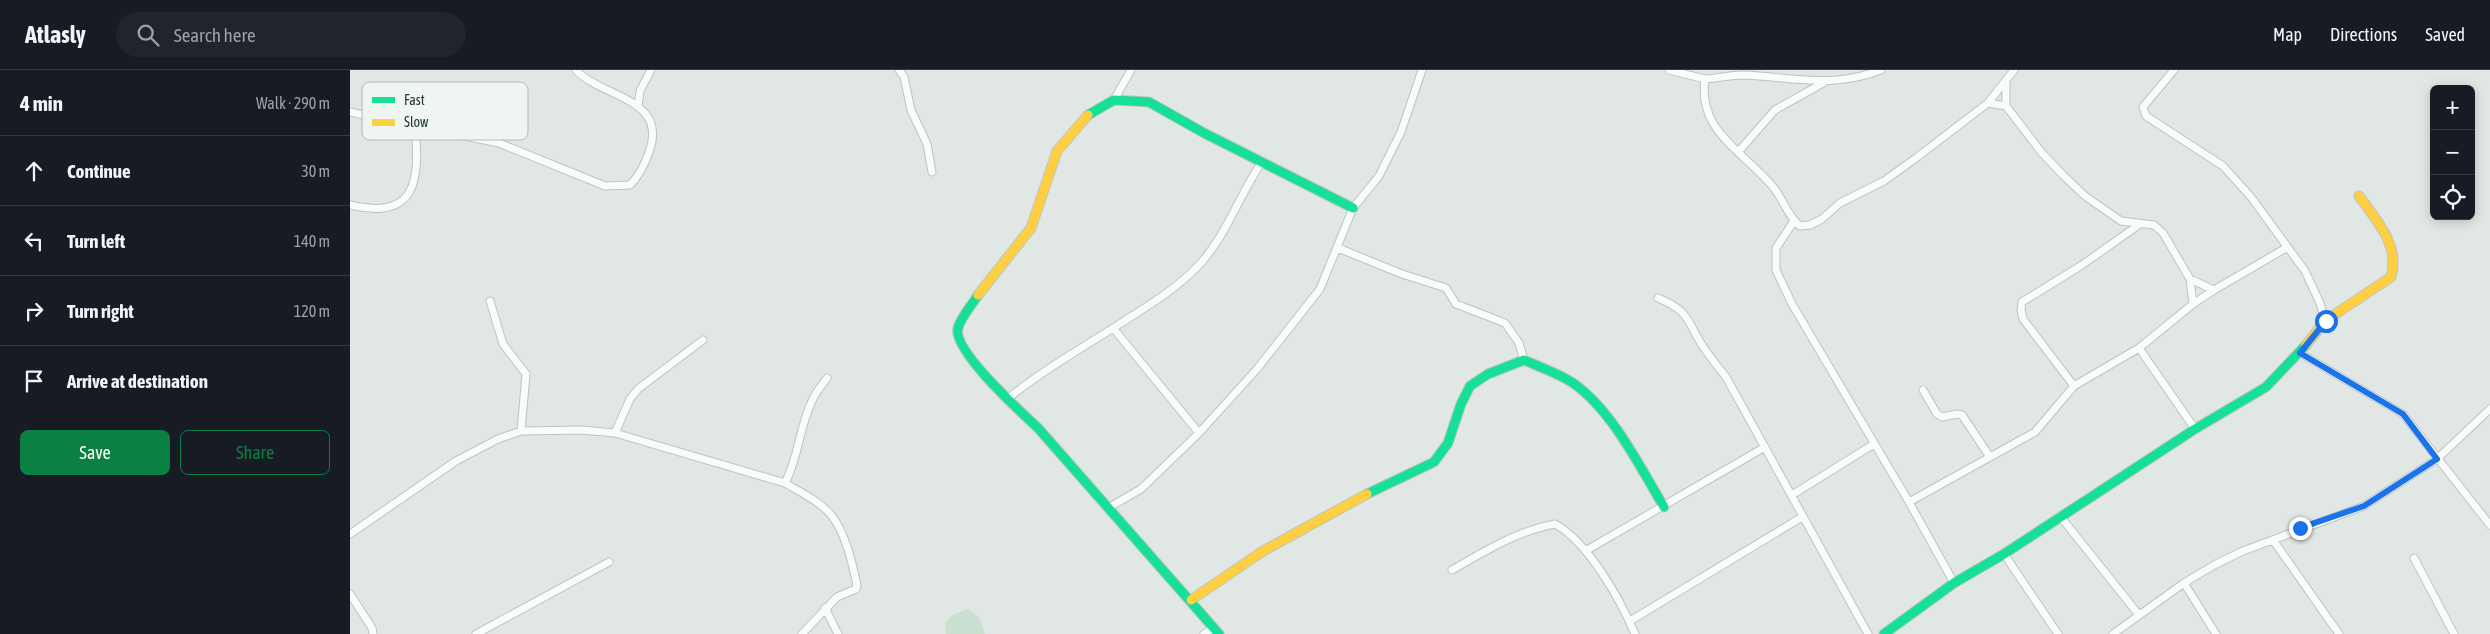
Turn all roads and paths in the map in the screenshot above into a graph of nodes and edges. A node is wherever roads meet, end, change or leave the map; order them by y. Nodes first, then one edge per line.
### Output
1 (576, 70) edge
2 (651, 70) edge
3 (899, 70) edge
4 (1131, 70) edge
5 (1422, 70) edge
6 (1669, 70) edge
7 (1881, 70) edge
8 (2014, 70) edge
9 (2174, 70) edge
10 (1705, 79) junction
11 (1823, 82) junction
12 (2006, 82) junction
13 (1114, 100) junction
14 (1988, 103) junction
15 (638, 106) junction
16 (2006, 106) junction
17 (415, 140) edge
18 (484, 140) edge
19 (1739, 151) junction
20 (1262, 162) junction
21 (932, 172) dead end
22 (2359, 196) dead end
23 (350, 205) edge
24 (1353, 208) junction
25 (1794, 222) junction
26 (2140, 224) junction
27 (1338, 248) junction
28 (2286, 248) junction
29 (2190, 279) junction
30 (2214, 290) junction
31 (1658, 298) dead end
32 (490, 301) dead end
33 (2193, 304) junction
34 (2326, 321) junction
35 (1113, 328) junction
36 (703, 340) dead end
37 (2140, 348) junction
38 (2300, 353) junction
39 (1524, 360) junction
40 (828, 378) dead end
41 (2074, 386) junction
42 (1923, 390) dead end
43 (1007, 399) junction
44 (2490, 409) edge
45 (2195, 428) junction
46 (521, 431) junction
47 (615, 433) junction
48 (1198, 433) junction
49 (1874, 444) junction
50 (1765, 447) junction
51 (1990, 457) junction
52 (2437, 459) junction
53 (785, 483) junction
54 (1792, 495) junction
55 (1909, 502) junction
56 (1664, 507) junction
57 (1108, 508) junction
58 (2060, 516) junction
59 (1802, 517) junction
60 (2490, 525) edge
61 (350, 534) edge
62 (2273, 540) junction
63 (1587, 550) junction
64 (2004, 554) junction
65 (2414, 558) dead end
66 (609, 562) dead end
67 (1452, 570) dead end
68 (1954, 583) junction
69 (2184, 584) junction
70 (350, 594) edge
71 (1191, 600) junction
72 (826, 608) junction
73 (2139, 615) junction
74 (1630, 621) junction
75 (1216, 631) edge
76 (373, 634) edge
77 (476, 634) edge
78 (802, 634) edge
79 (838, 634) edge
80 (1204, 634) edge
81 (1635, 634) edge
82 (1868, 634) edge
83 (1884, 634) edge
84 (2058, 634) edge
85 (2113, 634) edge
86 (2216, 634) edge
87 (2338, 634) edge
88 (2454, 634) edge

1 - 15 street
2 - 15 street
3 - 21 street
4 - 13 street
5 - 24 street
6 - 10 street
7 - 11 street
8 - 12 street
9 - 28 street
10 - 11 street
10 - 19 street
11 - 19 street
12 - 14 street
12 - 16 street
13 - 20 street
13 - 43 street
14 - 16 street
14 - 25 street
15 - 18 street
16 - 26 street
17 - 23 street
19 - 25 street
20 - 24 street
20 - 35 street
22 - 34 street
24 - 27 street
25 - 49 street
26 - 29 street
26 - 41 street
27 - 39 street
27 - 48 street
28 - 30 street
28 - 34 street
29 - 30 street
29 - 33 street
30 - 33 street
31 - 50 street
32 - 46 street
33 - 37 street
34 - 38 street
35 - 43 street
35 - 48 street
36 - 47 street
37 - 41 street
37 - 45 street
38 - 45 street
38 - 52 street
39 - 56 street
39 - 71 street
40 - 53 street
41 - 51 street
42 - 51 street
43 - 57 street
44 - 52 street
45 - 58 street
46 - 47 street
46 - 61 street
47 - 53 street
48 - 57 street
49 - 54 street
49 - 55 street
50 - 54 street
50 - 56 street
51 - 55 street
52 - 60 street
52 - 62 street
53 - 72 street
54 - 59 street
55 - 68 street
56 - 63 street
57 - 71 street
58 - 64 street
58 - 73 street
59 - 74 street
59 - 82 street
62 - 69 street
62 - 87 street
63 - 67 street
63 - 74 street
64 - 68 street
64 - 84 street
65 - 88 street
66 - 77 street
68 - 83 street
69 - 73 street
69 - 86 street
70 - 76 street
71 - 75 street
72 - 78 street
72 - 79 street
73 - 85 street
74 - 81 street
75 - 80 street

